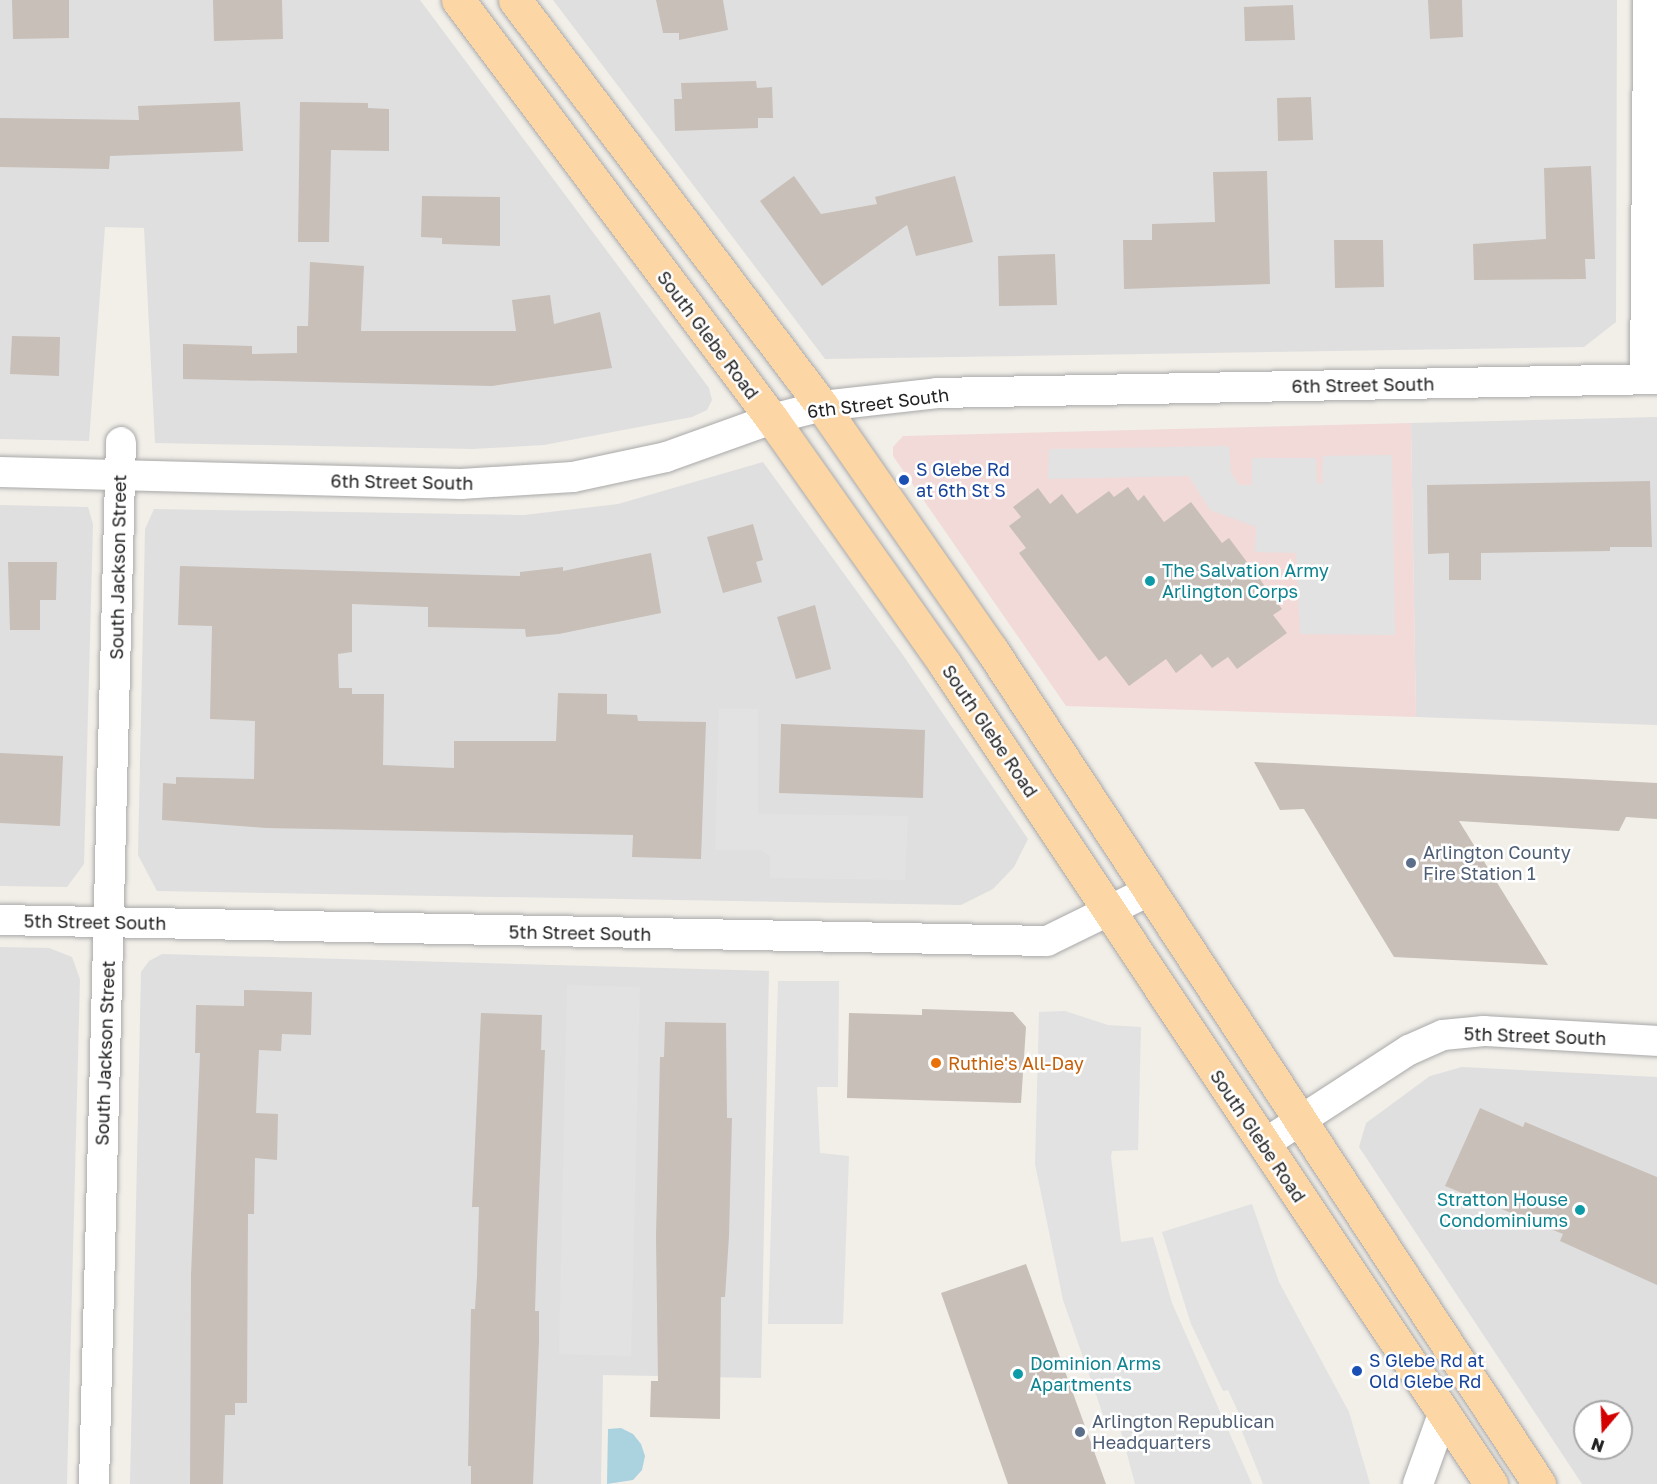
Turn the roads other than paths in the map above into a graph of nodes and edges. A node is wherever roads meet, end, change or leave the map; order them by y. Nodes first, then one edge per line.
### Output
1 (458, 0) edge
2 (515, 0) edge
3 (1648, 0) edge
4 (1651, 379) edge
5 (822, 406) junction
6 (772, 419) junction
7 (122, 442) dead end
8 (0, 472) edge
9 (120, 476) junction
10 (1149, 891) junction
11 (1110, 912) junction
12 (0, 920) edge
13 (109, 922) junction
14 (1657, 1041) edge
15 (1298, 1120) junction
16 (1264, 1144) junction
17 (1443, 1414) junction
18 (94, 1484) edge
19 (1418, 1484) edge
20 (1491, 1484) edge
21 (1539, 1484) edge

1 - 6 main road, South Glebe Road
2 - 5 main road
3 - 4 street
4 - 5 street, 6th Street South
5 - 6 street, 6th Street South
5 - 10 main road
6 - 9 street, 6th Street South
6 - 11 main road, South Glebe Road
7 - 9 street, South Jackson Street
8 - 9 street, 6th Street South
9 - 13 street, South Jackson Street
10 - 11 street, 5th Street South
10 - 15 main road
11 - 13 street, 5th Street South
11 - 16 main road, South Glebe Road
12 - 13 street, 5th Street South
13 - 18 street, South Jackson Street
14 - 15 street, 5th Street South
15 - 16 street, 5th Street South
15 - 21 main road
16 - 17 main road, South Glebe Road
17 - 19 street
17 - 20 main road, South Glebe Road

